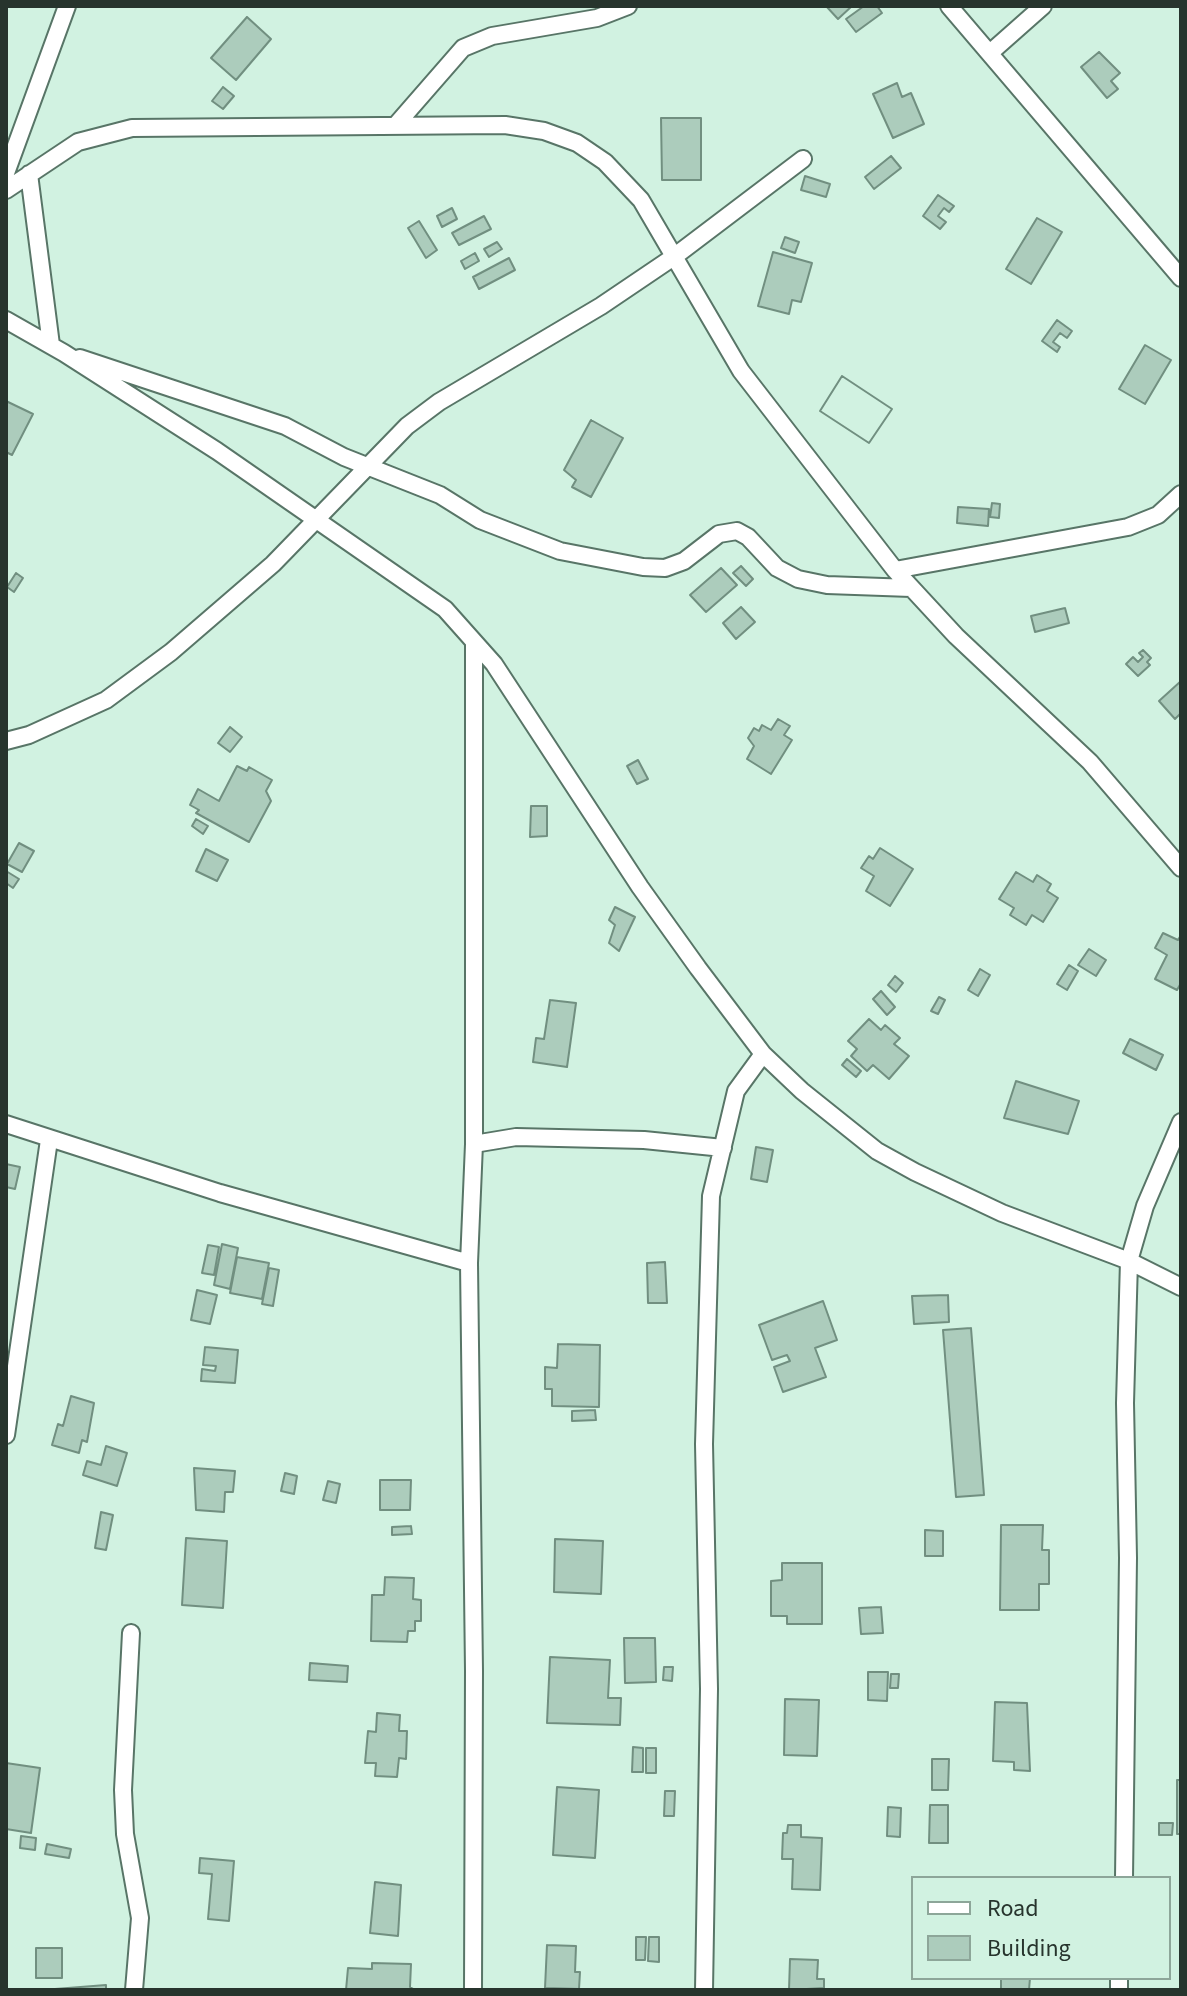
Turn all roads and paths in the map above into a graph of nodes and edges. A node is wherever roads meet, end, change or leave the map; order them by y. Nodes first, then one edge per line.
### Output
1 (67, 6) edge
2 (628, 6) edge
3 (949, 6) edge
4 (1043, 6) edge
5 (991, 52) junction
6 (395, 126) junction
7 (803, 159) dead end
8 (6, 173) edge
9 (29, 174) junction
10 (6, 190) edge
11 (675, 256) junction
12 (1181, 278) edge
13 (6, 320) edge
14 (58, 349) junction
15 (366, 464) junction
16 (1181, 494) edge
17 (316, 520) junction
18 (895, 570) junction
19 (911, 588) junction
20 (474, 642) junction
21 (6, 741) edge
22 (1181, 868) edge
23 (763, 1054) junction
24 (1181, 1122) edge
25 (6, 1124) edge
26 (49, 1140) junction
27 (474, 1144) junction
28 (723, 1148) junction
29 (1129, 1261) junction
30 (469, 1263) junction
31 (1181, 1287) edge
32 (6, 1435) edge
33 (131, 1633) dead end
34 (1124, 1876) edge
35 (134, 1990) edge
36 (473, 1990) edge
37 (704, 1990) edge

1 - 8 street
2 - 6 street
3 - 5 street
4 - 5 street
5 - 12 street
6 - 9 street
6 - 11 street
7 - 11 street
9 - 10 street
9 - 14 street
11 - 15 street
11 - 18 street
13 - 14 street
14 - 15 street
14 - 17 street
15 - 17 street
15 - 19 street
16 - 18 street
17 - 20 street
17 - 21 street
18 - 19 street
19 - 22 street
20 - 23 street
20 - 27 street
23 - 28 street
23 - 29 street
24 - 29 street
25 - 26 street
26 - 30 street
26 - 32 street
27 - 28 street
27 - 30 street
28 - 37 street
29 - 31 street
29 - 34 street
30 - 36 street
33 - 35 street

